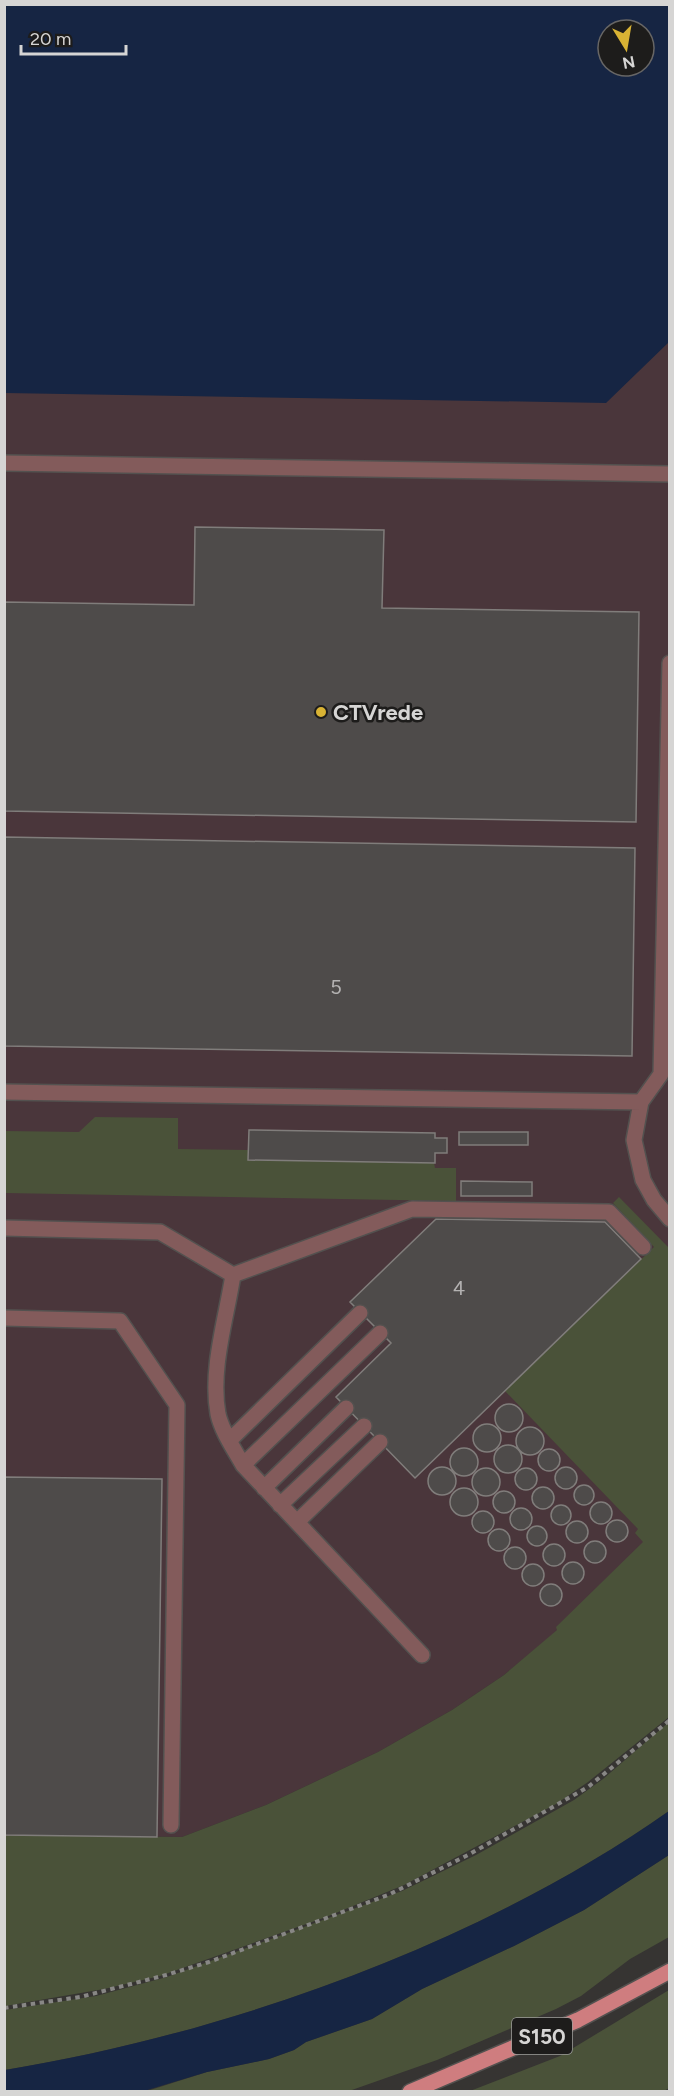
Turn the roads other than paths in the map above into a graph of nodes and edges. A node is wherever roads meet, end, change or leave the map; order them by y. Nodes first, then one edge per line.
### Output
1 (4, 463) edge
2 (669, 474) edge
3 (669, 663) edge
4 (4, 1092) edge
5 (640, 1101) junction
6 (669, 1219) edge
7 (4, 1228) edge
8 (643, 1247) dead end
9 (233, 1275) junction
10 (360, 1313) dead end
11 (4, 1318) edge
12 (380, 1333) dead end
13 (346, 1408) dead end
14 (364, 1426) dead end
15 (229, 1441) junction
16 (380, 1442) dead end
17 (243, 1465) junction
18 (264, 1488) junction
19 (280, 1504) junction
20 (297, 1522) junction
21 (422, 1654) dead end
22 (171, 1825) dead end
23 (669, 1971) edge
24 (410, 2091) edge

1 - 2 lane
3 - 5 lane
4 - 5 lane
5 - 6 lane
7 - 9 lane
8 - 9 lane
9 - 15 lane
10 - 15 lane
11 - 22 lane
12 - 17 lane
13 - 18 lane
14 - 19 lane
15 - 17 lane
16 - 20 lane
17 - 18 lane
18 - 19 lane
19 - 20 lane
20 - 21 lane
23 - 24 main road, S150

